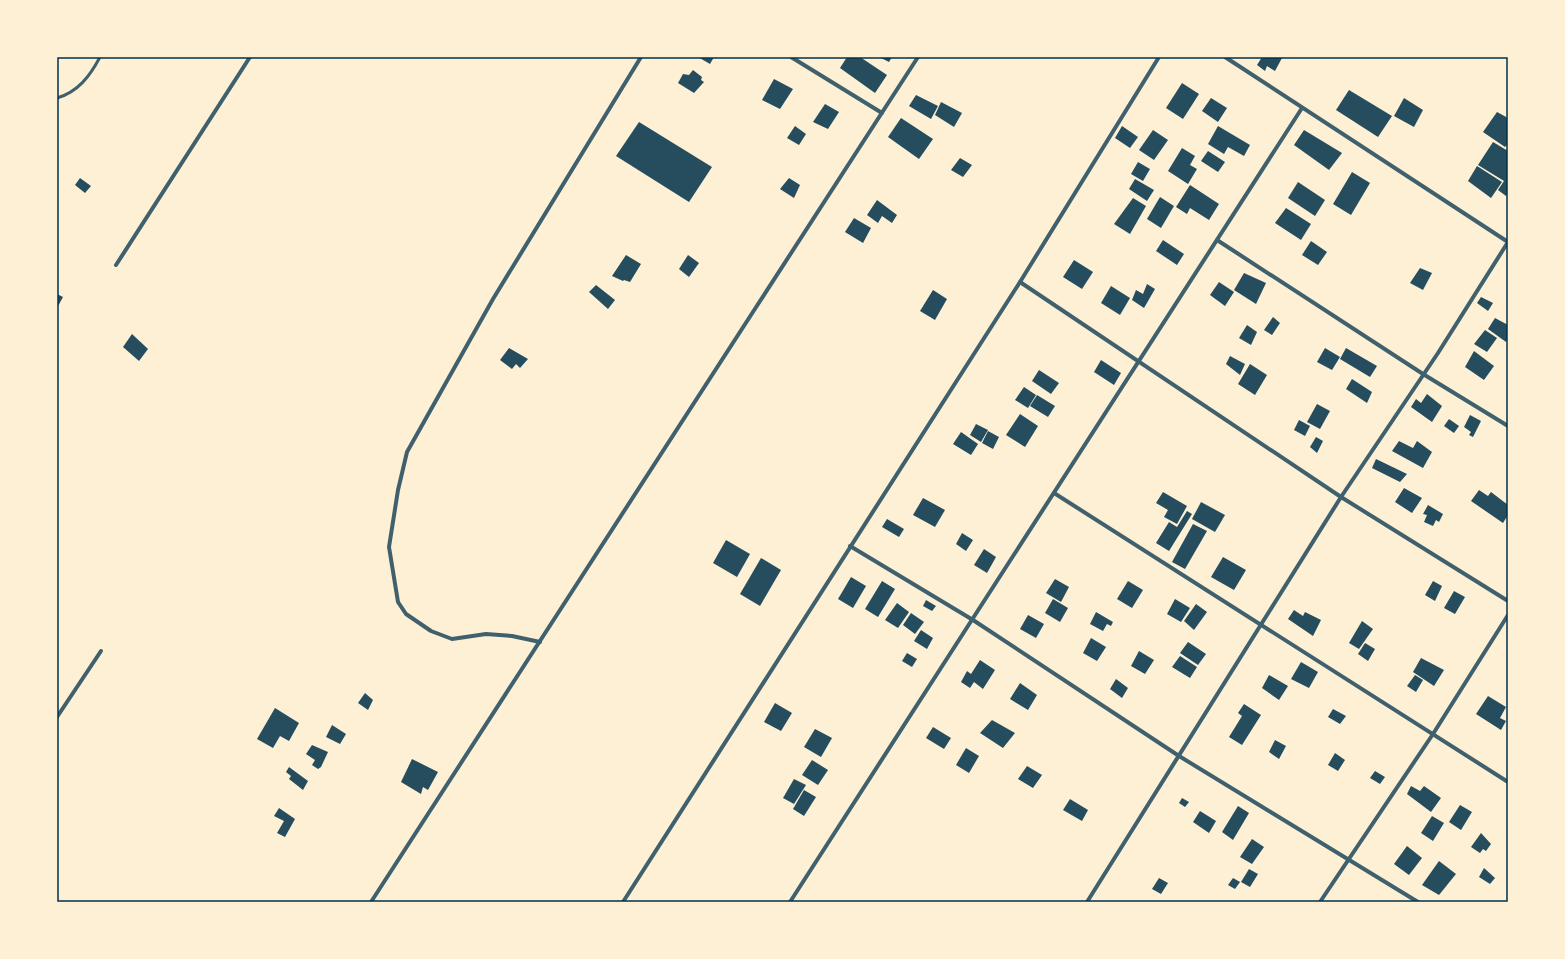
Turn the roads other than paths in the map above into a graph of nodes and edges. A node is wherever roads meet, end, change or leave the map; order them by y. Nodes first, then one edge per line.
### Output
1 (100, 57) edge
2 (250, 57) edge
3 (641, 57) edge
4 (791, 57) edge
5 (918, 57) edge
6 (1159, 57) edge
7 (1225, 57) edge
8 (57, 98) edge
9 (1302, 108) junction
10 (882, 113) junction
11 (1217, 240) junction
12 (1508, 242) edge
13 (116, 265) dead end
14 (1020, 282) junction
15 (1140, 361) junction
16 (1423, 374) junction
17 (1508, 426) edge
18 (1054, 494) junction
19 (1341, 497) junction
20 (850, 546) junction
21 (1508, 601) edge
22 (1508, 615) edge
23 (973, 620) junction
24 (1260, 625) junction
25 (540, 642) junction
26 (101, 651) dead end
27 (57, 717) edge
28 (1433, 734) junction
29 (1179, 756) junction
30 (1508, 782) edge
31 (1348, 859) junction
32 (371, 902) edge
33 (623, 902) edge
34 (790, 902) edge
35 (1087, 902) edge
36 (1320, 902) edge
37 (1418, 902) edge

1 - 8 lane
2 - 13 street
3 - 25 street
4 - 10 street
5 - 10 street
6 - 14 street
7 - 9 street
9 - 11 street
9 - 12 street
10 - 25 street
11 - 15 street
11 - 16 street
12 - 16 street
14 - 15 street
14 - 20 street
15 - 18 street
15 - 19 street
16 - 17 street
16 - 19 street
18 - 23 street
18 - 24 street
19 - 21 street
19 - 24 street
20 - 23 street
20 - 33 street
22 - 28 street
23 - 29 street
23 - 34 street
24 - 28 street
24 - 29 street
25 - 32 street
26 - 27 street
28 - 30 street
28 - 31 street
29 - 31 street
29 - 35 street
31 - 36 street
31 - 37 street

